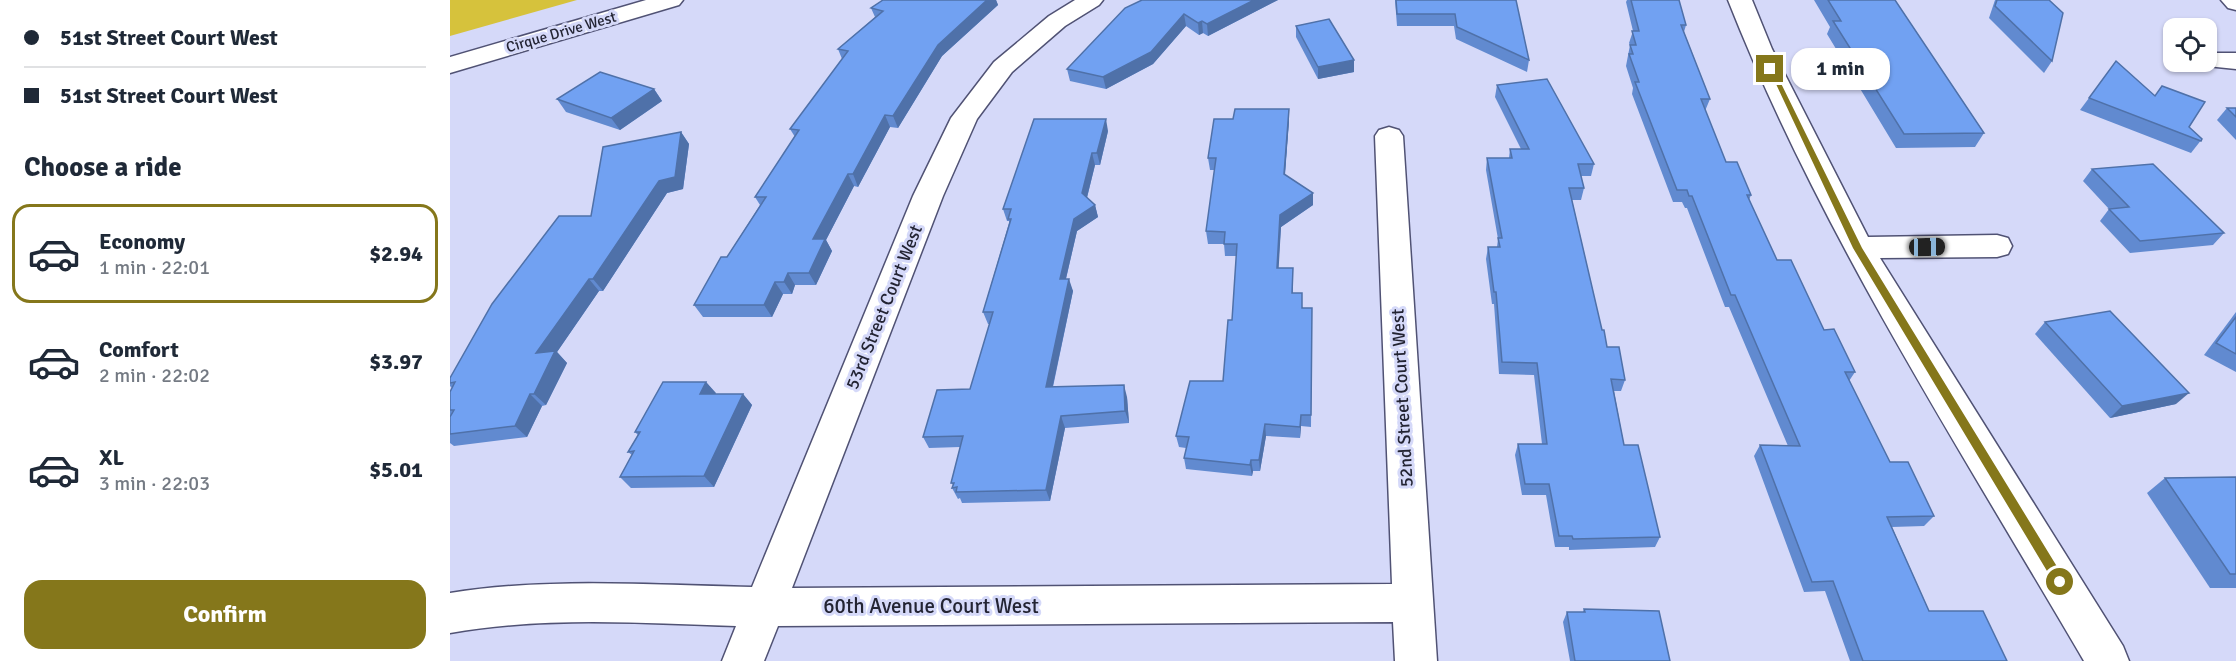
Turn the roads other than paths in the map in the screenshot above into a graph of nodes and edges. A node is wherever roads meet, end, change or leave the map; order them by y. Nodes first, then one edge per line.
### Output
1 (637, 0) edge
2 (671, 0) edge
3 (1090, 0) edge
4 (1740, 0) edge
5 (2233, 0) edge
6 (2236, 3) edge
7 (450, 54) edge
8 (2217, 60) edge
9 (2236, 61) edge
10 (450, 65) edge
11 (1389, 136) dead end
12 (1997, 246) dead end
13 (1858, 248) junction
14 (1413, 603) junction
15 (764, 607) junction
16 (450, 613) edge
17 (743, 661) edge
18 (1416, 661) edge
19 (2108, 661) edge

1 - 7 street, Cirque Drive West
2 - 10 street, Cirque Drive West
3 - 15 street, 53rd Street Court West
4 - 13 street
5 - 6 street
8 - 9 street
11 - 14 street, 52nd Street Court West
12 - 13 street
13 - 19 street
14 - 15 street, 60th Avenue Court West
14 - 18 street, 52nd Street Court West
15 - 16 street, 60th Avenue Court West
15 - 17 street, 53rd Street Court West

